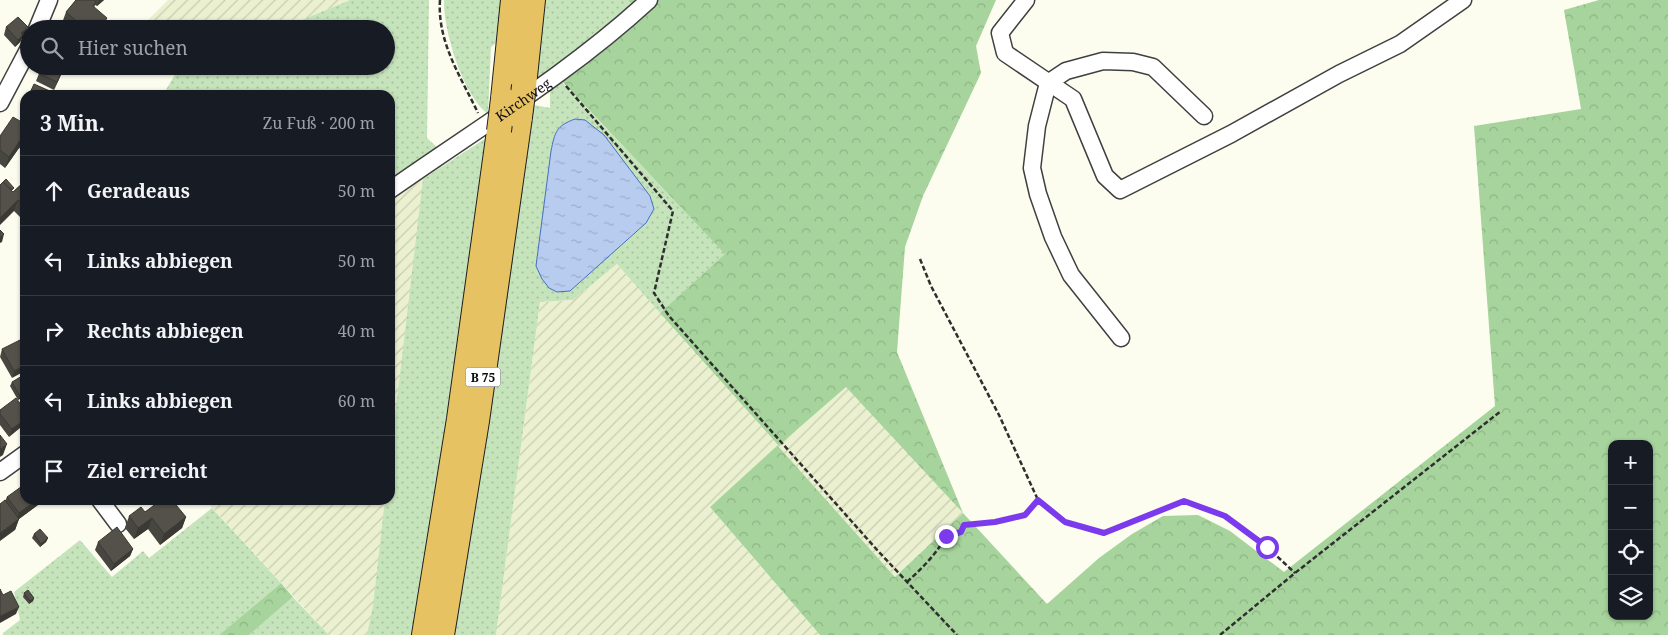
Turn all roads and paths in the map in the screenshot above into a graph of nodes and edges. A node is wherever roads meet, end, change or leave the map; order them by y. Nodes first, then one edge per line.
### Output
1 (49, 0) edge
2 (440, 0) edge
3 (513, 0) edge
4 (533, 0) edge
5 (649, 0) edge
6 (1026, 0) edge
7 (1463, 0) edge
8 (41, 20) edge
9 (20, 67) edge
10 (556, 76) junction
11 (1048, 83) junction
12 (0, 103) edge
13 (1204, 116) dead end
14 (491, 128) junction
15 (395, 187) edge
16 (920, 259) dead end
17 (1121, 338) dead end
18 (1500, 411) dead end
19 (20, 458) edge
20 (0, 472) edge
21 (1038, 500) junction
22 (104, 505) edge
23 (118, 524) dead end
24 (1295, 573) junction
25 (907, 582) junction
26 (424, 635) edge
27 (442, 635) edge
28 (957, 635) edge
29 (1220, 635) edge

1 - 8 street
2 - 14 path
3 - 14 highway, B 75, bridge
4 - 27 highway, B 75, bridge
5 - 10 street, Kirchweg
6 - 11 street
7 - 11 street
9 - 12 street
10 - 14 street, Kirchweg
10 - 25 path
11 - 13 street
11 - 17 street
14 - 15 street, Kirchweg
14 - 26 highway, B 75
16 - 21 path
18 - 24 path
19 - 20 street
21 - 24 path
21 - 25 path
22 - 23 street
24 - 29 path
25 - 28 path

